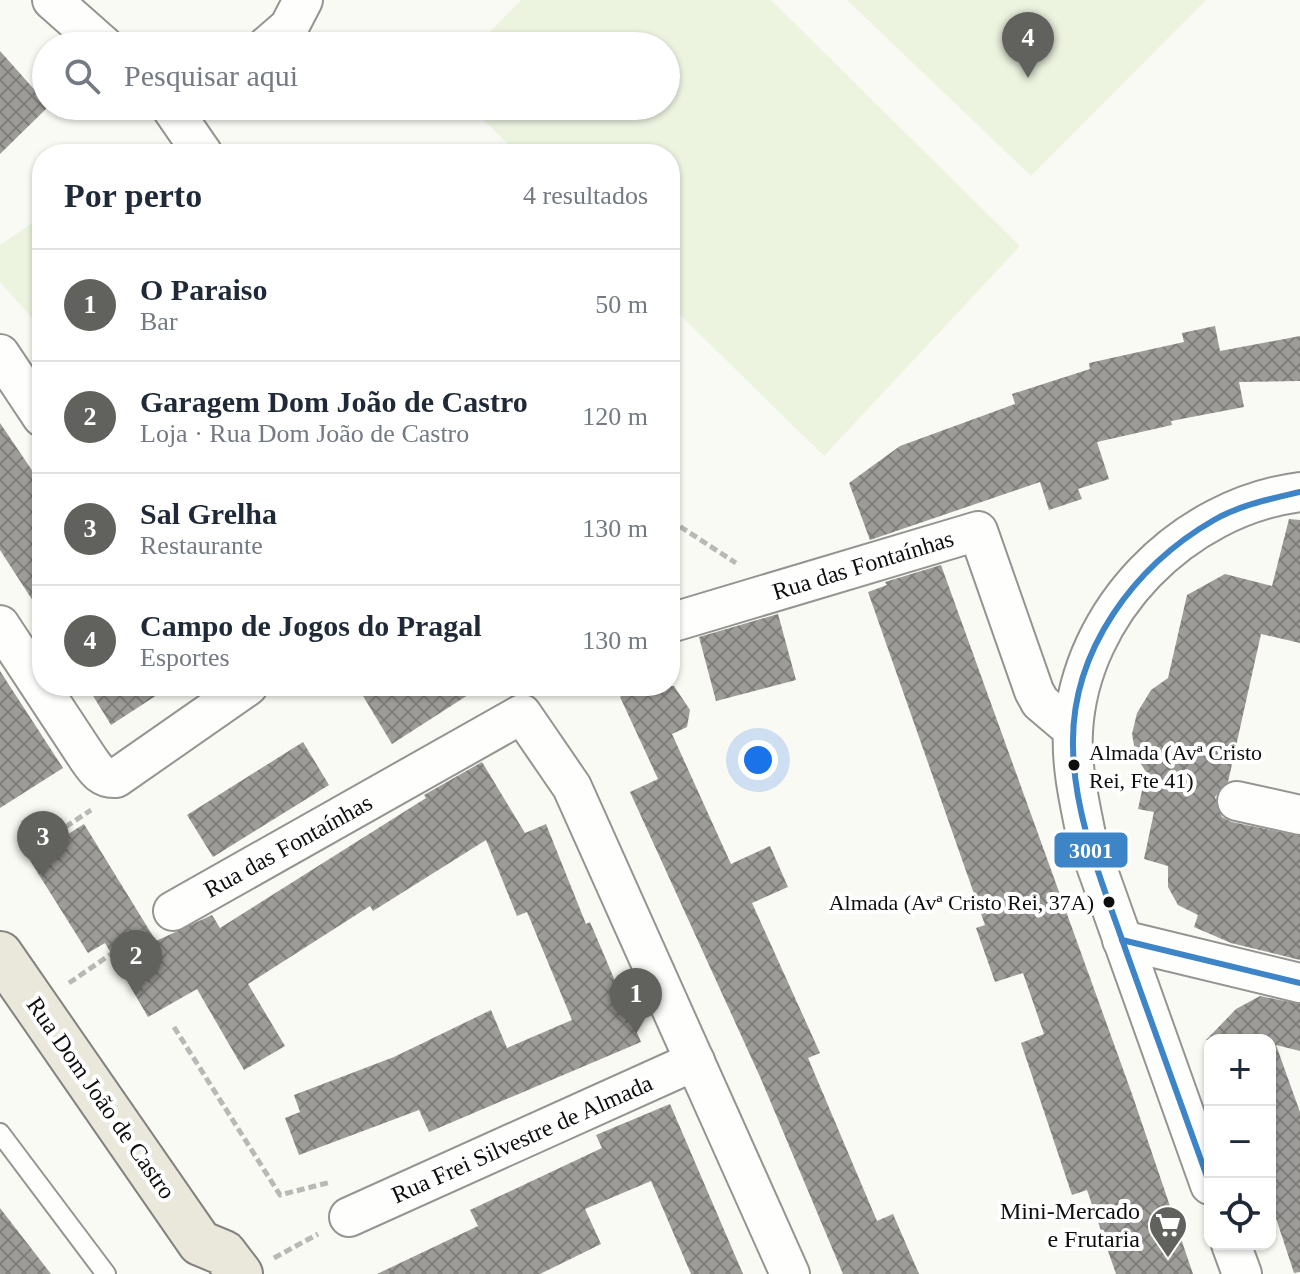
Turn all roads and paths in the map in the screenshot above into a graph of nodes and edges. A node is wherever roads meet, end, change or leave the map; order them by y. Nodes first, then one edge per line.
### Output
1 (52, 0) edge
2 (303, 0) edge
3 (88, 32) edge
4 (283, 32) edge
5 (180, 120) edge
6 (196, 144) edge
7 (0, 354) edge
8 (32, 402) edge
9 (1300, 492) edge
10 (680, 527) edge
11 (778, 591) junction
12 (680, 620) edge
13 (0, 625) edge
14 (32, 670) edge
15 (50, 696) edge
16 (224, 696) edge
17 (1073, 730) junction
18 (107, 776) junction
19 (1237, 801) dead end
20 (1300, 815) edge
21 (23, 820) dead end
22 (173, 911) joint
23 (1122, 940) junction
24 (100, 961) dead end
25 (4, 963) edge
26 (1300, 983) edge
27 (174, 1027) dead end
28 (695, 1061) junction
29 (0, 1133) edge
30 (1207, 1178) edge
31 (349, 1217) junction
32 (1233, 1250) edge
33 (202, 1259) edge
34 (256, 1267) edge
35 (106, 1274) edge
36 (790, 1274) edge
37 (1242, 1274) edge

1 - 3 street
2 - 4 street
5 - 6 street
7 - 8 street
9 - 17 street
10 - 11 path
11 - 12 street, Rua das Fontaínhas
11 - 17 street, Rua das Fontaínhas
13 - 14 street
15 - 18 street
16 - 18 street
17 - 23 street
18 - 21 path
19 - 20 street
22 - 24 path
22 - 28 street, Rua das Fontaínhas
23 - 26 street
23 - 30 street
25 - 33 main road, Rua Dom João de Castro
27 - 31 path
28 - 31 street, Rua Frei Silvestre de Almada
28 - 36 street
29 - 35 lane
31 - 34 path
32 - 37 street
33 - 34 main road, Rua Dom João de Castro

